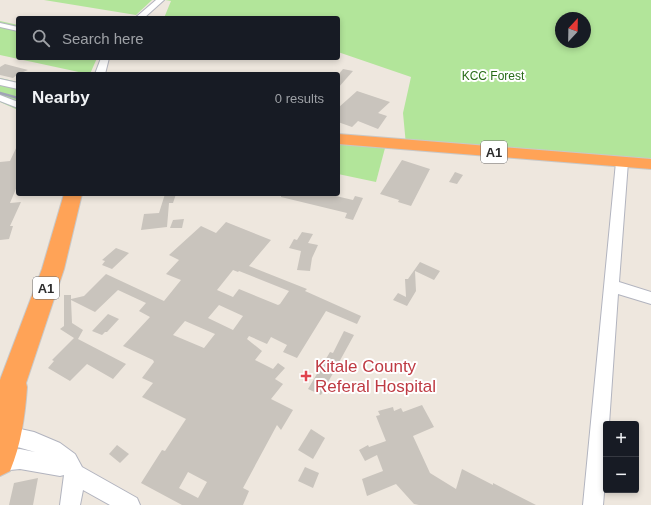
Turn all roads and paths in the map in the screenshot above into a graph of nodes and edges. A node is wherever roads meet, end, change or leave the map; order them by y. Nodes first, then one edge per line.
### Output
1 (160, 0) edge
2 (141, 16) edge
3 (0, 25) edge
4 (16, 29) edge
5 (104, 60) edge
6 (101, 72) edge
7 (0, 82) edge
8 (16, 86) edge
9 (0, 98) edge
10 (16, 104) edge
11 (340, 139) edge
12 (622, 162) junction
13 (651, 164) edge
14 (72, 196) edge
15 (612, 286) junction
16 (651, 298) edge
17 (14, 380) junction
18 (0, 406) edge
19 (4, 436) edge
20 (0, 461) edge
21 (72, 469) junction
22 (70, 505) edge
23 (130, 505) edge
24 (593, 505) edge

1 - 2 street
3 - 4 street
5 - 6 street
7 - 8 street
9 - 10 street
11 - 12 highway, A1
12 - 13 highway, A1
12 - 15 street
14 - 17 highway, A1
15 - 16 street
15 - 24 street
17 - 18 highway, A1
17 - 19 highway, A1
19 - 20 highway, A1
19 - 21 street
20 - 21 street
21 - 22 street
21 - 23 street

